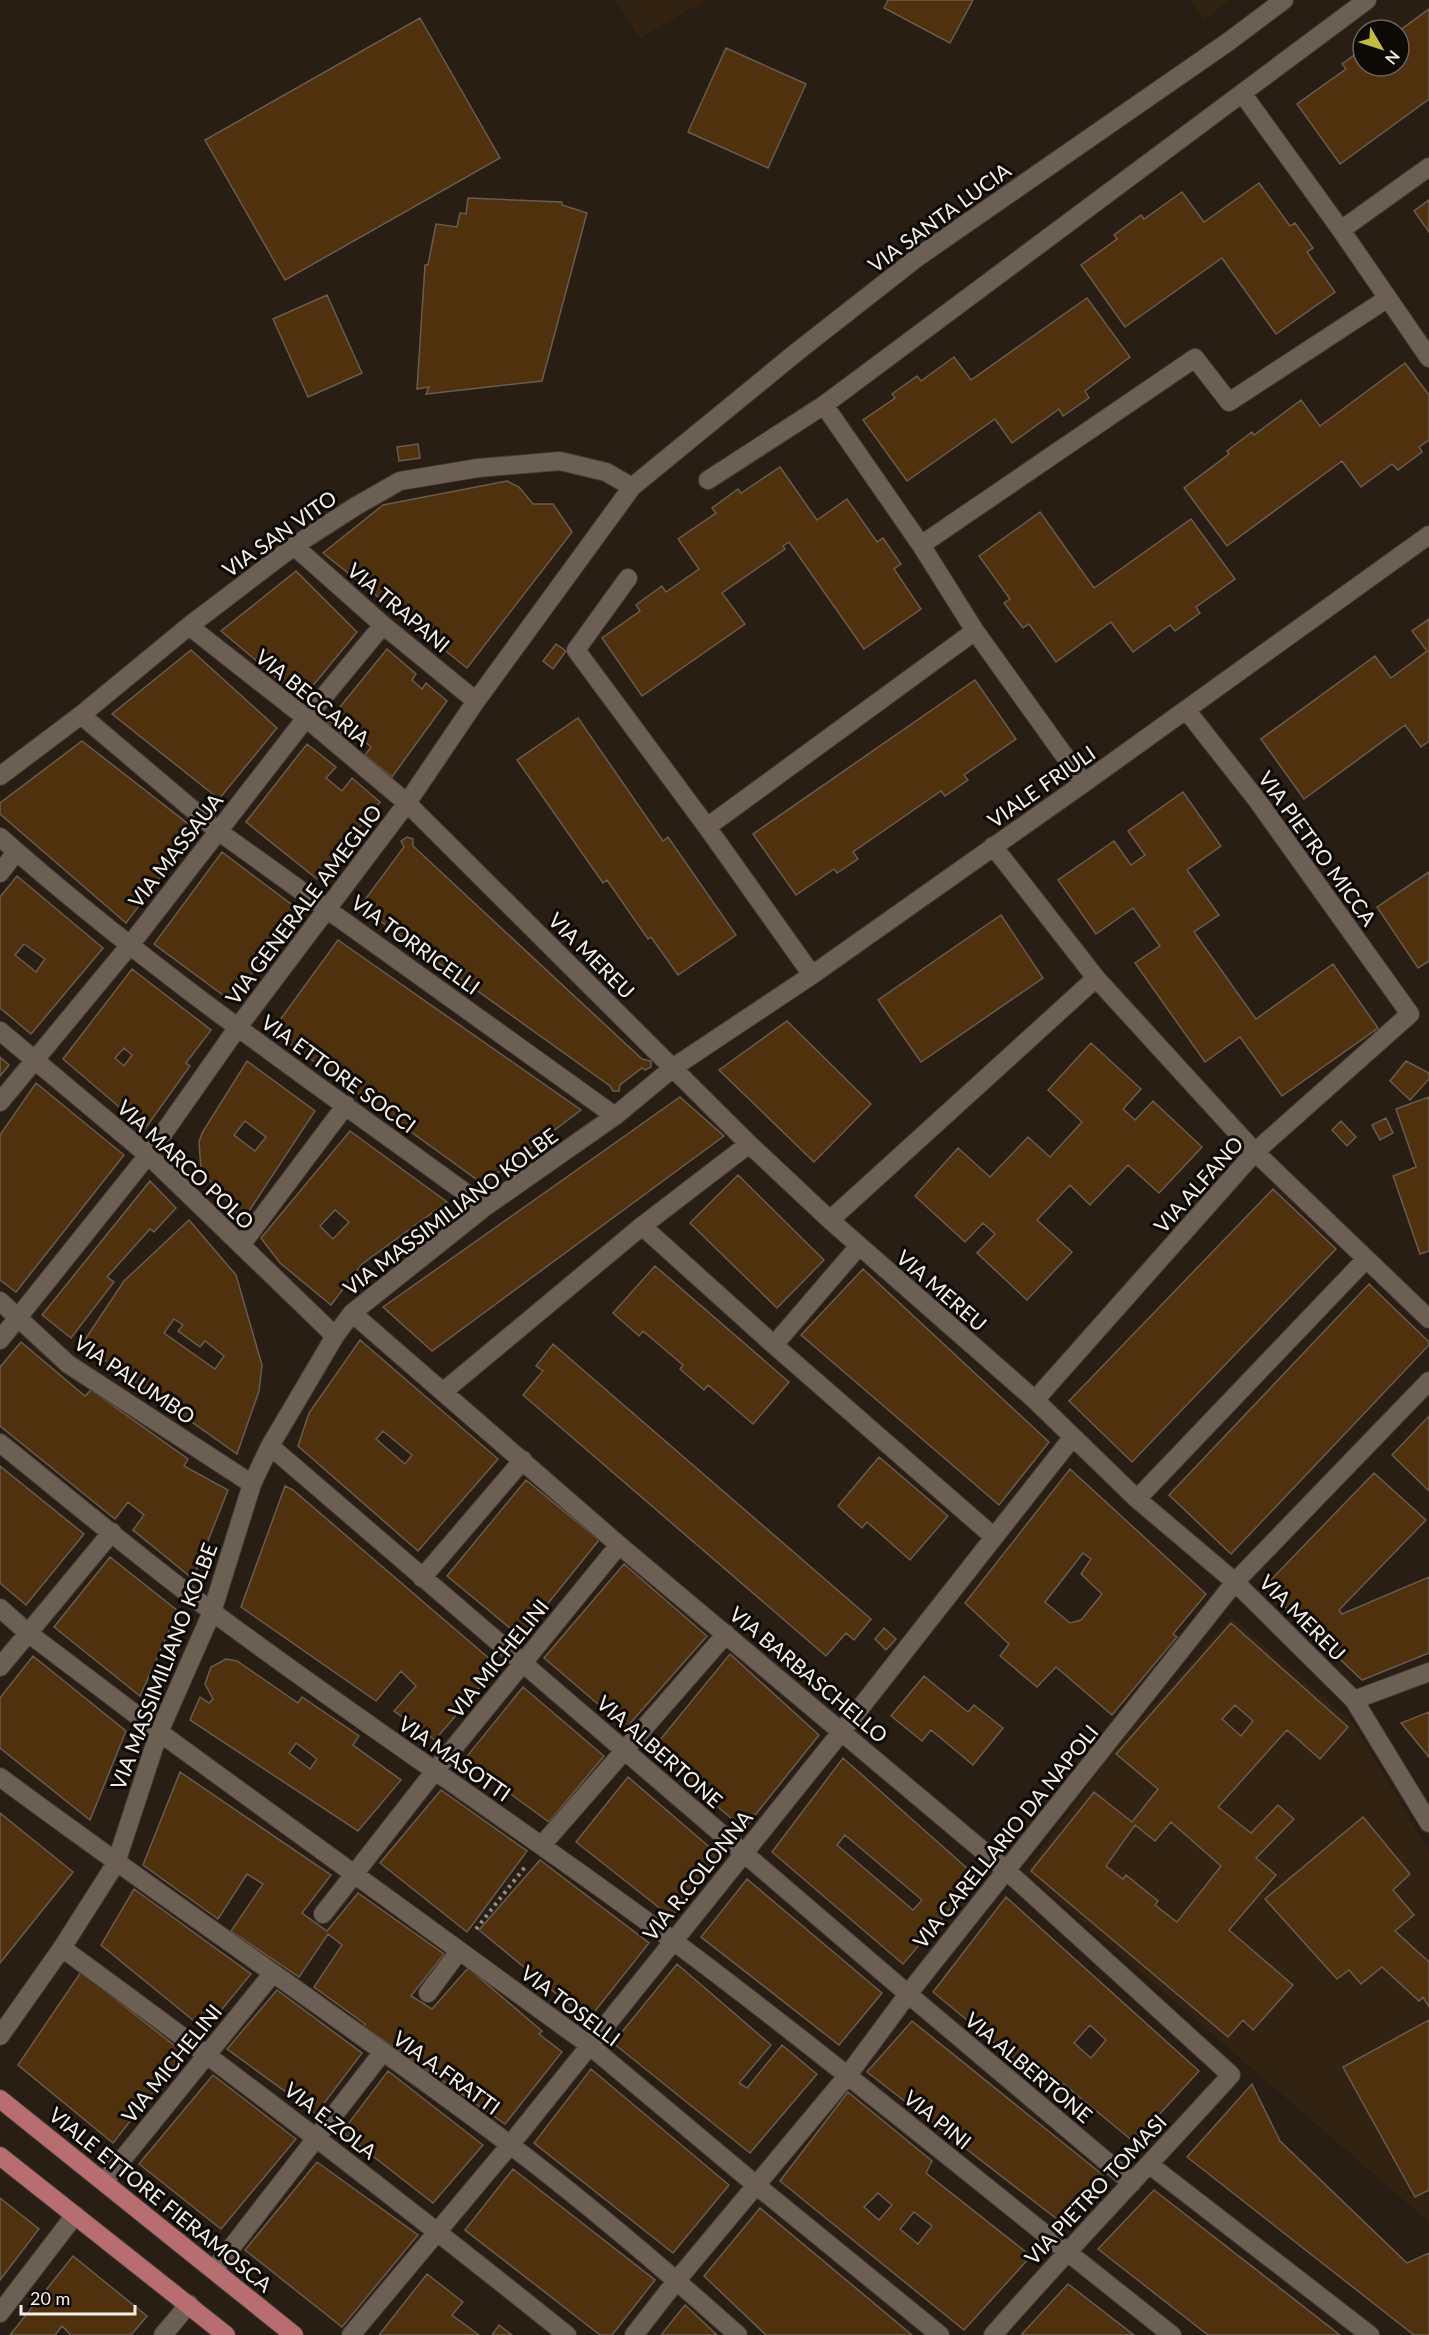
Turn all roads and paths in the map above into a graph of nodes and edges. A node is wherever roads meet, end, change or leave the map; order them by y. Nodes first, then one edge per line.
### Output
1 (1264, 0) edge
2 (1284, 0) edge
3 (1367, 0) edge
4 (1247, 28) junction
5 (1242, 93) junction
6 (1429, 167) edge
7 (1341, 230) junction
8 (1388, 298) junction
9 (1429, 358) edge
10 (824, 405) junction
11 (708, 480) dead end
12 (632, 487) junction
13 (1429, 535) edge
14 (921, 545) junction
15 (294, 546) junction
16 (628, 578) dead end
17 (383, 625) junction
18 (189, 626) junction
19 (975, 631) junction
20 (476, 701) junction
21 (1187, 711) junction
22 (81, 715) junction
23 (306, 718) junction
24 (0, 776) edge
25 (1084, 783) junction
26 (407, 803) junction
27 (707, 826) junction
28 (218, 831) junction
29 (0, 837) edge
30 (993, 846) junction
31 (16, 852) junction
32 (0, 873) edge
33 (328, 908) junction
34 (130, 945) junction
35 (812, 975) junction
36 (1096, 978) junction
37 (1410, 1014) joint
38 (238, 1027) junction
39 (0, 1031) edge
40 (33, 1059) junction
41 (674, 1067) junction
42 (0, 1102) edge
43 (345, 1105) junction
44 (615, 1116) junction
45 (749, 1144) junction
46 (1255, 1152) junction
47 (148, 1155) junction
48 (485, 1207) junction
49 (830, 1220) junction
50 (642, 1226) junction
51 (241, 1245) junction
52 (859, 1246) junction
53 (1366, 1259) junction
54 (0, 1301) edge
55 (352, 1313) junction
56 (19, 1317) junction
57 (1429, 1319) edge
58 (335, 1336) junction
59 (0, 1340) edge
60 (774, 1345) junction
61 (1429, 1381) edge
62 (444, 1391) junction
63 (1035, 1401) junction
64 (1072, 1438) junction
65 (0, 1443) edge
66 (270, 1446) junction
67 (523, 1460) junction
68 (252, 1484) junction
69 (1137, 1499) junction
70 (112, 1532) junction
71 (994, 1537) junction
72 (619, 1545) junction
73 (422, 1578) junction
74 (1235, 1582) junction
75 (0, 1608) edge
76 (212, 1612) junction
77 (28, 1633) junction
78 (726, 1634) junction
79 (522, 1664) junction
80 (0, 1667) edge
81 (1429, 1672) edge
82 (1354, 1700) junction
83 (842, 1731) junction
84 (159, 1732) junction
85 (626, 1750) junction
86 (434, 1772) junction
87 (0, 1777) edge
88 (1428, 1818) edge
89 (542, 1845) junction
90 (743, 1852) junction
91 (116, 1863) junction
92 (1006, 1871) junction
93 (355, 1875) junction
94 (322, 1914) dead end
95 (673, 1941) junction
96 (62, 1948) junction
97 (459, 1951) junction
98 (273, 1973) junction
99 (428, 1993) dead end
100 (908, 1994) junction
101 (0, 2036) edge
102 (589, 2045) junction
103 (382, 2053) junction
104 (207, 2054) junction
105 (848, 2075) junction
106 (1231, 2075) joint
107 (0, 2099) edge
108 (317, 2138) junction
109 (510, 2145) junction
110 (0, 2156) edge
111 (1150, 2165) junction
112 (104, 2182) junction
113 (1132, 2182) junction
114 (756, 2186) junction
115 (75, 2216) junction
116 (437, 2231) junction
117 (1066, 2252) junction
118 (214, 2270) junction
119 (677, 2280) junction
120 (189, 2304) junction
121 (0, 2313) edge
122 (164, 2335) edge
123 (226, 2335) edge
124 (294, 2335) edge
125 (351, 2335) edge
126 (567, 2335) edge
127 (634, 2335) edge
128 (738, 2335) edge
129 (940, 2335) edge
130 (993, 2335) edge
131 (1172, 2335) edge
132 (1370, 2335) edge

1 - 4 street
2 - 4 street, VIA SANTA LUCIA
3 - 5 street
4 - 12 street, VIA SANTA LUCIA
5 - 7 street
5 - 10 street
6 - 7 street
7 - 8 street
8 - 9 street
8 - 14 street
10 - 11 street
10 - 14 street
12 - 15 street, VIA SAN VITO
12 - 20 street, VIA GENERALE AMEGLIO
13 - 21 street, VIALE FRIULI
14 - 19 street
15 - 17 street, VIA TRAPANI
15 - 18 street, VIA SAN VITO
16 - 27 street
17 - 20 street, VIA TRAPANI
17 - 23 street, VIA MASSAUA
18 - 22 street, VIA SAN VITO
18 - 23 street, VIA BECCARIA
19 - 25 street
19 - 27 street
20 - 26 street, VIA GENERALE AMEGLIO
21 - 25 street, VIALE FRIULI
21 - 37 street, VIA PIETRO MICCA
22 - 24 street, VIA SAN VITO
22 - 28 street, VIA TORRICELLI
23 - 26 street, VIA BECCARIA
23 - 28 street, VIA MASSAUA
25 - 30 street, VIALE FRIULI
26 - 33 street, VIA GENERALE AMEGLIO
26 - 41 street, VIA MEREU
27 - 35 street
28 - 33 street, VIA TORRICELLI
28 - 34 street, VIA MASSAUA
29 - 31 street, VIA ETTORE SOCCI
30 - 35 street, VIALE FRIULI
30 - 36 street
31 - 32 street
31 - 34 street, VIA ETTORE SOCCI
33 - 38 street, VIA GENERALE AMEGLIO
33 - 44 street, VIA TORRICELLI
34 - 38 street, VIA ETTORE SOCCI
34 - 40 street, VIA MASSAUA
35 - 41 street, VIALE FRIULI
36 - 46 street
36 - 49 street
37 - 46 street, VIA ALFANO
38 - 43 street, VIA ETTORE SOCCI
38 - 47 street, VIA GENERALE AMEGLIO
39 - 40 street, VIA MARCO POLO
40 - 42 street, VIA MASSAUA
40 - 47 street, VIA MARCO POLO
41 - 44 street, VIA MASSIMILIANO KOLBE
41 - 45 street, VIA MEREU
43 - 48 street, VIA ETTORE SOCCI
43 - 51 street
44 - 48 street, VIA MASSIMILIANO KOLBE
45 - 49 street, VIA MEREU
45 - 50 street
46 - 53 street
46 - 63 street, VIA ALFANO
47 - 51 street, VIA MARCO POLO
47 - 56 street, VIA GENERALE AMEGLIO
48 - 55 street, VIA MASSIMILIANO KOLBE
49 - 52 street, VIA MEREU
50 - 60 street
50 - 62 street
51 - 58 street, VIA MARCO POLO
52 - 60 street
52 - 63 street, VIA MEREU
53 - 57 street
53 - 69 street
54 - 56 street, VIA PALUMBO
55 - 58 street, VIA MASSIMILIANO KOLBE
55 - 62 street, VIA BARBASCHELLO
56 - 59 street, VIA GENERALE AMEGLIO
56 - 68 street, VIA PALUMBO
58 - 66 street, VIA MASSIMILIANO KOLBE
60 - 71 street
61 - 74 street, VIA CARELLARIO DA NAPOLI
62 - 67 street, VIA BARBASCHELLO
63 - 64 street, VIA MEREU
64 - 69 street, VIA MEREU
64 - 71 street, VIA R.COLONNA
65 - 70 street, VIA MASOTTI
66 - 68 street, VIA MASSIMILIANO KOLBE
66 - 73 street, VIA ALBERTONE
67 - 72 street, VIA BARBASCHELLO
67 - 73 street
68 - 76 street, VIA MASSIMILIANO KOLBE
69 - 74 street, VIA MEREU
70 - 76 street, VIA MASOTTI
70 - 77 street
71 - 83 street, VIA R.COLONNA
72 - 78 street, VIA BARBASCHELLO
72 - 79 street, VIA MICHELINI
73 - 79 street, VIA ALBERTONE
74 - 82 street, VIA MEREU
74 - 92 street, VIA CARELLARIO DA NAPOLI
75 - 77 street, VIA TOSELLI
76 - 84 street, VIA MASSIMILIANO KOLBE
76 - 86 street, VIA MASOTTI
77 - 80 street
77 - 84 street, VIA TOSELLI
78 - 83 street, VIA BARBASCHELLO
78 - 85 street
79 - 85 street, VIA ALBERTONE
79 - 86 street, VIA MICHELINI
81 - 82 street
82 - 88 street, VIA MEREU
83 - 90 street, VIA R.COLONNA
83 - 92 street, VIA BARBASCHELLO
84 - 91 street, VIA MASSIMILIANO KOLBE
84 - 93 street, VIA TOSELLI
85 - 89 street
85 - 90 street, VIA ALBERTONE
86 - 89 street, VIA MASOTTI
86 - 93 street, VIA MICHELINI
87 - 91 street, VIA A.FRATTI
89 - 95 street, VIA MASOTTI
89 - 97 path
90 - 95 street, VIA R.COLONNA
90 - 100 street, VIA ALBERTONE
91 - 96 street, VIA MASSIMILIANO KOLBE
91 - 98 street, VIA A.FRATTI
92 - 100 street, VIA CARELLARIO DA NAPOLI
92 - 106 street, VIA BARBASCHELLO
93 - 94 street, VIA MICHELINI
93 - 97 street, VIA TOSELLI
95 - 102 street, VIA R.COLONNA
95 - 105 street, VIA PINI
96 - 101 street, VIA MASSIMILIANO KOLBE
96 - 104 street, VIA E.ZOLA
97 - 99 street
97 - 102 street, VIA TOSELLI
98 - 103 street, VIA A.FRATTI
98 - 104 street, VIA MICHELINI
100 - 105 street, VIA CARELLARIO DA NAPOLI
100 - 113 street, VIA ALBERTONE
102 - 109 street, VIA R.COLONNA
102 - 114 street, VIA TOSELLI
103 - 108 street
103 - 109 street, VIA A.FRATTI
104 - 108 street, VIA E.ZOLA
104 - 112 street, VIA MICHELINI
105 - 114 street, VIA CARELLARIO DA NAPOLI
105 - 117 street, VIA PINI
106 - 111 street, VIA PIETRO TOMASI
107 - 112 main road, VIALE ETTORE FIERAMOSCA
108 - 116 street, VIA E.ZOLA
108 - 118 street
109 - 116 street, VIA R.COLONNA
109 - 119 street, VIA A.FRATTI
110 - 115 main road
111 - 113 street, VIA PIETRO TOMASI
111 - 132 street
112 - 118 main road, VIALE ETTORE FIERAMOSCA
113 - 117 street, VIA PIETRO TOMASI
114 - 119 street, VIA CARELLARIO DA NAPOLI
114 - 129 street, VIA TOSELLI
115 - 120 main road
115 - 121 street
116 - 125 street, VIA R.COLONNA
116 - 126 street, VIA E.ZOLA
117 - 130 street, VIA PIETRO TOMASI
117 - 131 street, VIA PINI
118 - 124 main road, VIALE ETTORE FIERAMOSCA
119 - 127 street, VIA CARELLARIO DA NAPOLI
119 - 128 street, VIA A.FRATTI
120 - 122 street
120 - 123 main road

